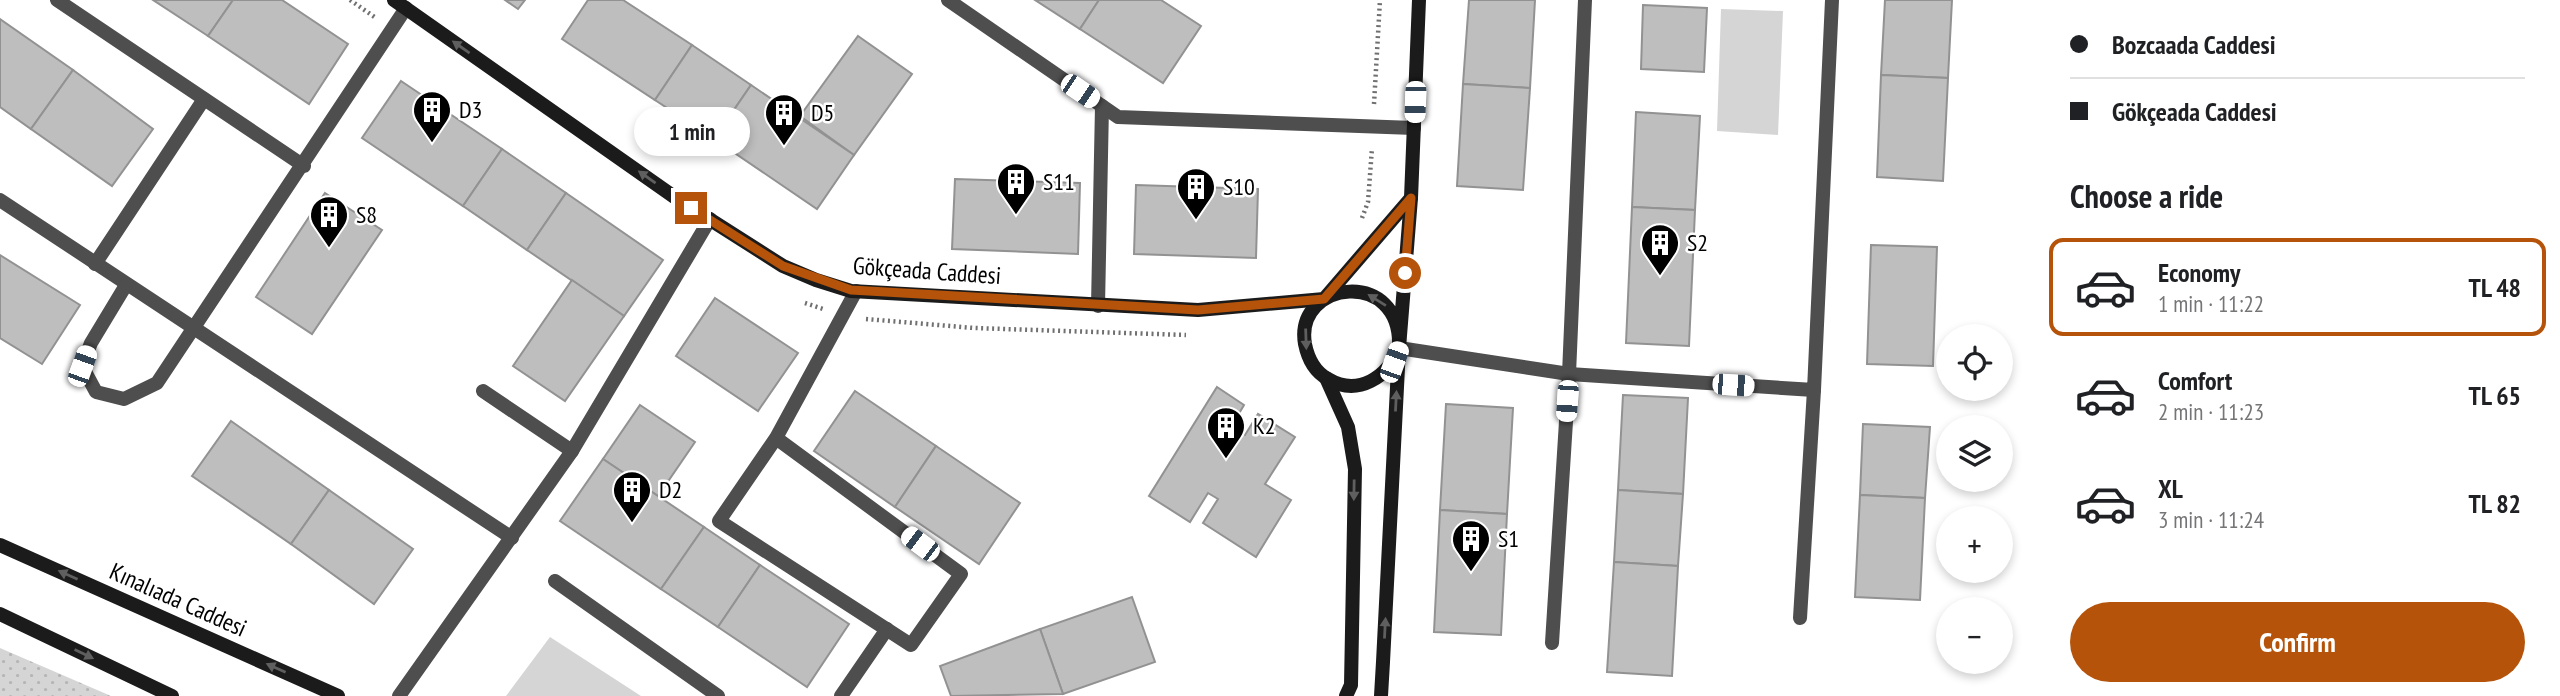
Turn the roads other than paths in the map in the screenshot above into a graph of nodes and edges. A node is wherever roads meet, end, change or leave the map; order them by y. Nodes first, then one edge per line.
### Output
1 (57, 0) edge
2 (948, 0) edge
3 (1419, 0) edge
4 (1585, 0) edge
5 (1832, 0) edge
6 (400, 4) edge
7 (204, 99) junction
8 (1102, 106) junction
9 (1414, 128) junction
10 (304, 166) junction
11 (1411, 198) junction
12 (0, 200) edge
13 (710, 219) junction
14 (95, 264) junction
15 (126, 285) junction
16 (856, 290) junction
17 (1324, 299) junction
18 (1098, 306) junction
19 (192, 329) junction
20 (1399, 348) junction
21 (1569, 374) junction
22 (1326, 378) junction
23 (1814, 390) junction
24 (483, 391) dead end
25 (776, 438) junction
26 (572, 451) junction
27 (512, 538) junction
28 (0, 545) edge
29 (555, 580) dead end
30 (0, 614) edge
31 (1800, 618) dead end
32 (887, 629) junction
33 (1552, 643) dead end
34 (172, 696) edge
35 (338, 696) edge
36 (399, 696) edge
37 (718, 696) edge
38 (841, 696) edge
39 (1346, 696) edge
40 (1381, 696) edge

1 - 7 street
2 - 8 street
3 - 9 street
4 - 21 street
5 - 23 street
6 - 10 street
13 -> 6 street, Gökçeada Caddesi
7 - 10 street
7 - 14 street
8 - 9 street
8 - 18 street
9 - 11 street
10 - 19 street
11 - 17 street
11 - 20 street
12 - 14 street
13 - 16 street, Gökçeada Caddesi
13 - 26 street
14 - 15 street
15 - 19 street
15 - 19 street
16 - 18 street, Gökçeada Caddesi
16 - 25 street
17 - 18 street, Gökçeada Caddesi
20 -> 17 street
17 -> 22 street
19 - 27 street
20 - 21 street
20 - 22 street
40 -> 20 street
21 - 23 street
21 - 33 street
22 -> 39 street
23 - 31 street
24 - 26 street
25 - 32 street
25 - 32 street
26 - 27 street
27 - 36 street
35 -> 28 street, Kınalıada Caddesi
29 - 37 street
30 -> 34 street
32 - 38 street

